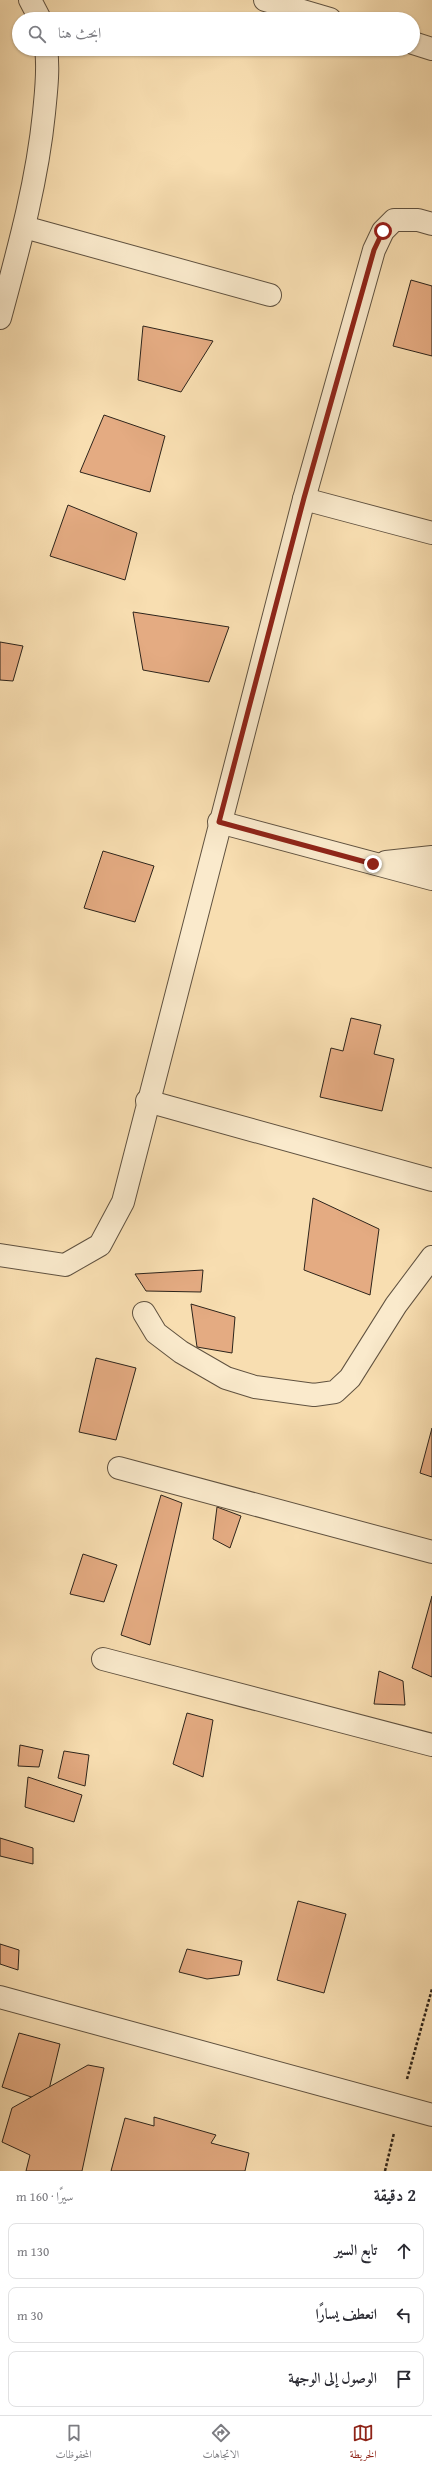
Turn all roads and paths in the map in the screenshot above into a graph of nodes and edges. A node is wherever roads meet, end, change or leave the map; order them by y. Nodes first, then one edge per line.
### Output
1 (30, 0) edge
2 (264, 0) edge
3 (36, 12) edge
4 (306, 12) edge
5 (420, 45) edge
6 (432, 49) edge
7 (46, 56) edge
8 (432, 224) edge
9 (24, 226) junction
10 (270, 295) dead end
11 (0, 318) edge
12 (304, 498) junction
13 (432, 534) edge
14 (219, 822) junction
15 (432, 857) edge
16 (373, 864) junction
17 (432, 879) edge
18 (147, 1101) junction
19 (432, 1180) edge
20 (0, 1255) edge
21 (432, 1257) edge
22 (144, 1313) dead end
23 (119, 1468) dead end
24 (432, 1552) edge
25 (103, 1659) dead end
26 (432, 1745) edge
27 (0, 1996) edge
28 (432, 2115) edge

1 - 3 street
2 - 4 street
5 - 6 street
7 - 9 street
8 - 12 street
9 - 10 street
9 - 11 street
12 - 13 street
12 - 14 street
14 - 16 street
14 - 18 street
15 - 16 street
16 - 17 street
18 - 19 street
18 - 20 street
21 - 22 street
23 - 24 street
25 - 26 street
27 - 28 street

